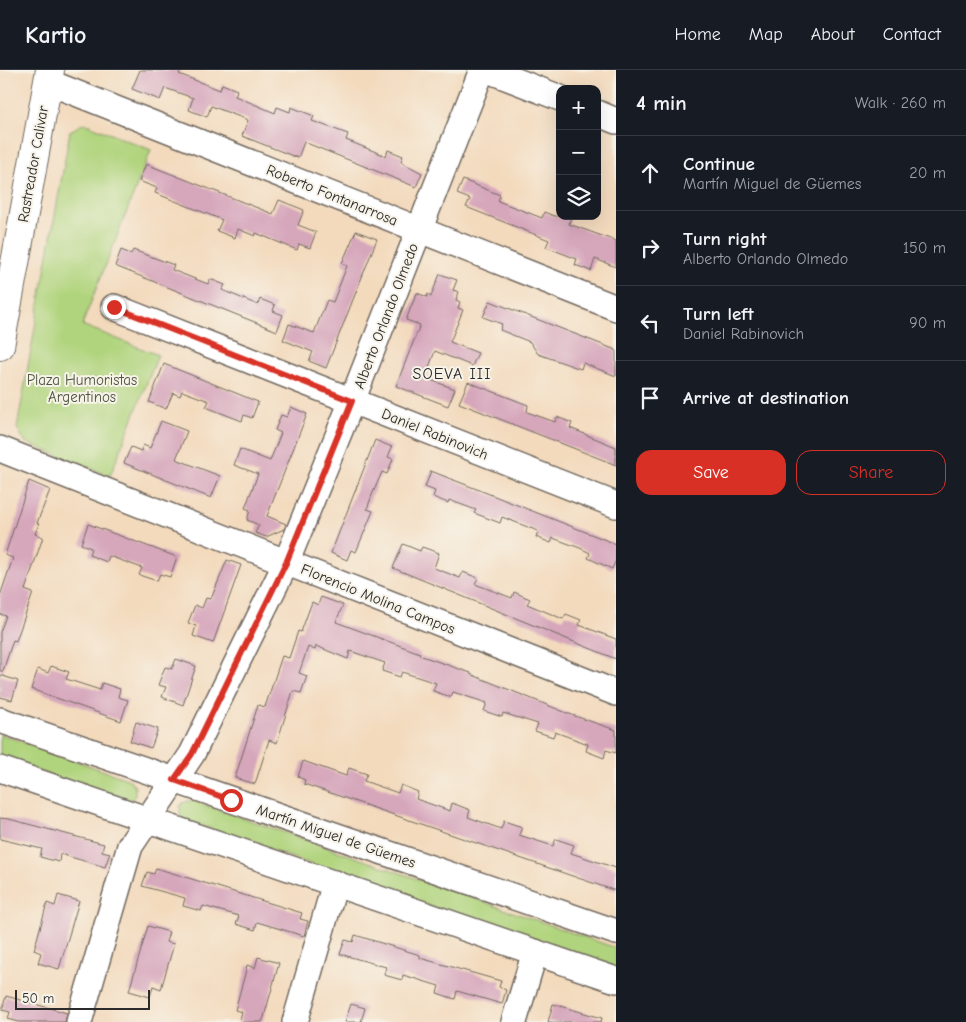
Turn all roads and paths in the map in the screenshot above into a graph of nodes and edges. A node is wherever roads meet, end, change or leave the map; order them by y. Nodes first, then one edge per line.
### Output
1 (482, 70) edge
2 (488, 70) edge
3 (49, 76) edge
4 (556, 96) edge
5 (601, 115) edge
6 (616, 121) edge
7 (419, 230) junction
8 (114, 307) dead end
9 (616, 308) edge
10 (0, 346) edge
11 (352, 401) junction
12 (0, 450) edge
13 (616, 505) edge
14 (286, 563) junction
15 (616, 693) edge
16 (0, 720) edge
17 (0, 769) edge
18 (174, 780) junction
19 (148, 819) junction
20 (335, 883) junction
21 (616, 932) edge
22 (535, 952) junction
23 (616, 980) edge
24 (79, 1022) edge
25 (295, 1022) edge
26 (514, 1022) edge

1 - 7 street, Alberto Orlando Olmedo
2 - 4 street
3 - 7 street, Roberto Fontanarrosa
3 - 10 main road, Rastreador Calivar
5 - 6 street
7 - 9 street, Roberto Fontanarrosa
7 - 11 street, Alberto Orlando Olmedo
8 - 11 street, Daniel Rabinovich
11 - 13 street, Daniel Rabinovich
11 - 14 street, Alberto Orlando Olmedo
12 - 14 street, Florencio Molina Campos
14 - 15 street, Florencio Molina Campos
14 - 18 street, Alberto Orlando Olmedo
16 - 18 street, Martín Miguel de Güemes
17 - 19 street
18 - 19 street, Alberto Orlando Olmedo
18 - 21 street, Martín Miguel de Güemes
19 - 20 street
19 - 24 street, Alberto Orlando Olmedo
20 - 22 street
20 - 25 street
22 - 23 street
22 - 26 street

